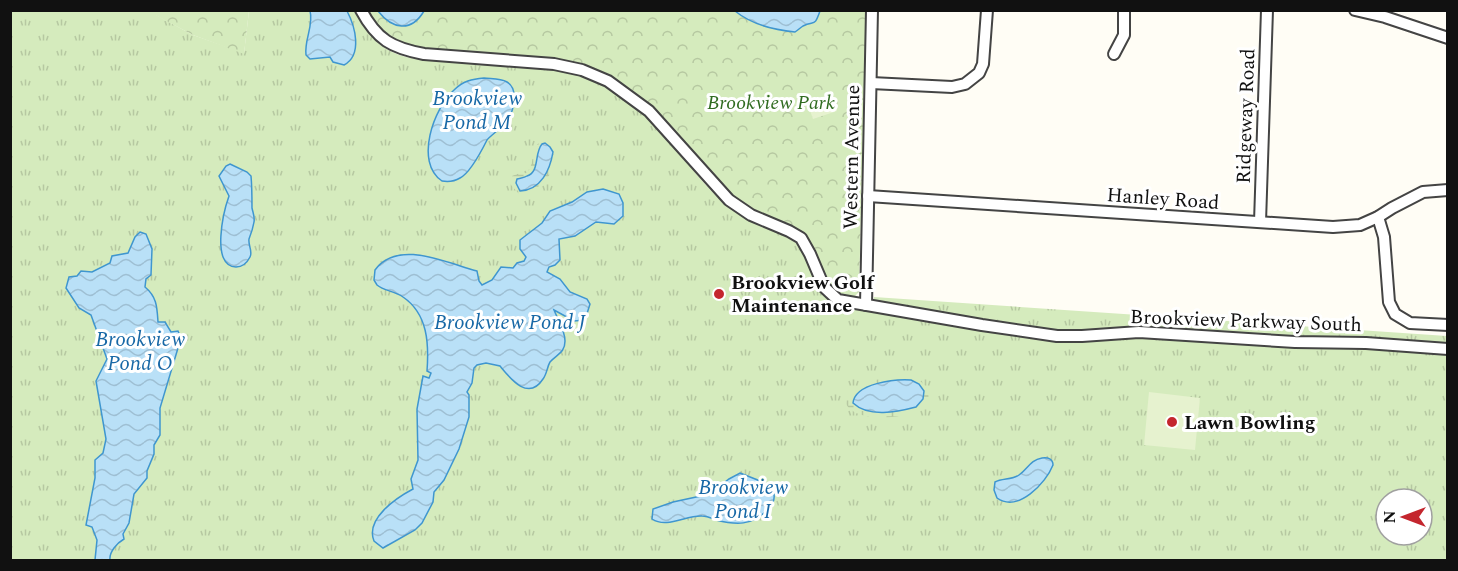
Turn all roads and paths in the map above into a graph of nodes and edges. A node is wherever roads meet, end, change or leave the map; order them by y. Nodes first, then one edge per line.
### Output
1 (361, 10) edge
2 (872, 10) edge
3 (987, 10) edge
4 (1124, 10) edge
5 (1267, 10) edge
6 (1355, 10) edge
7 (1448, 38) edge
8 (1114, 54) dead end
9 (871, 83) junction
10 (1448, 190) edge
11 (868, 196) junction
12 (1378, 217) junction
13 (1260, 222) junction
14 (866, 305) junction
15 (1448, 325) edge
16 (1448, 349) edge

1 - 14 street, Brookview Parkway South
2 - 9 street, Western Avenue
3 - 9 street
4 - 8 street
5 - 13 street, Ridgeway Road
6 - 7 street
9 - 11 street, Western Avenue
10 - 12 street, Hanley Road
11 - 13 street, Hanley Road
11 - 14 street, Western Avenue
12 - 13 street, Hanley Road
12 - 15 street
14 - 16 street, Brookview Parkway South

